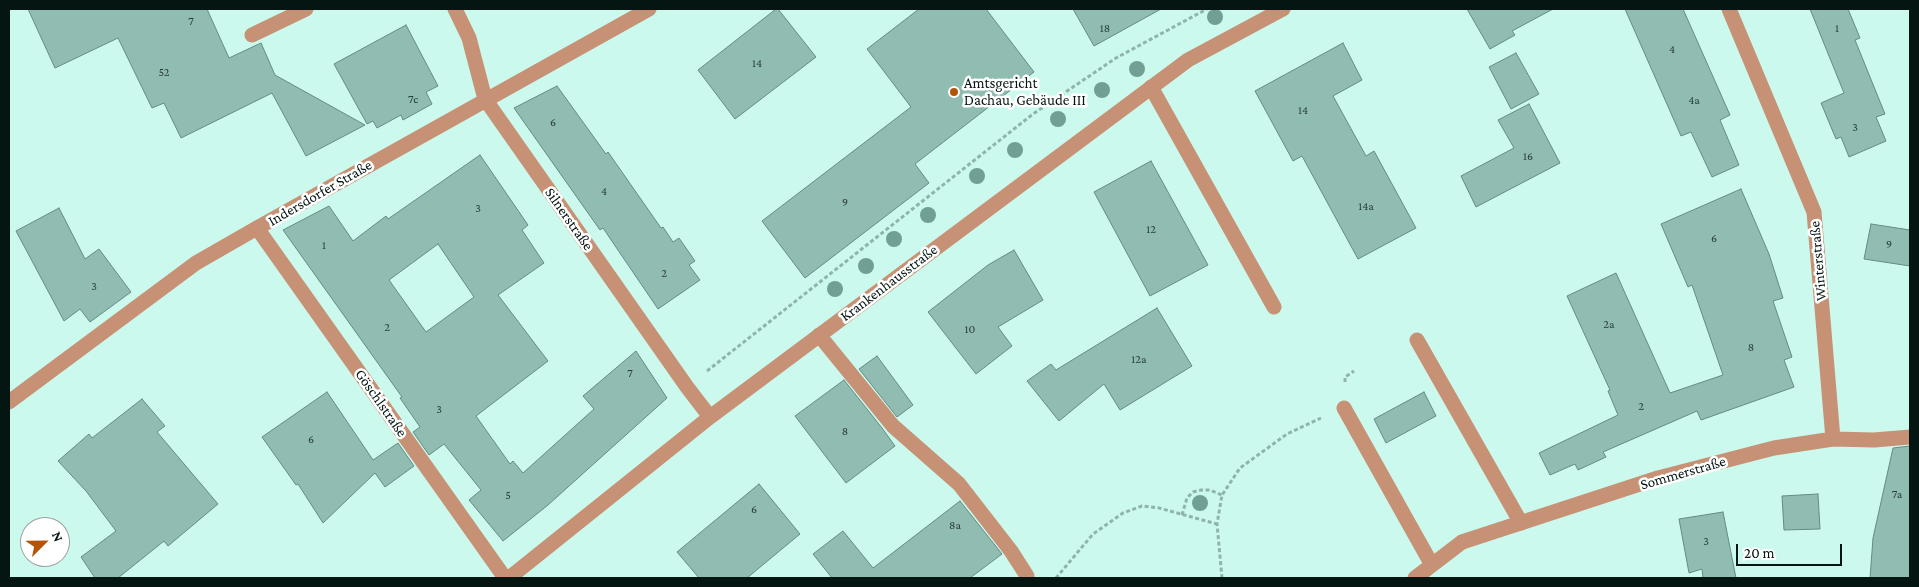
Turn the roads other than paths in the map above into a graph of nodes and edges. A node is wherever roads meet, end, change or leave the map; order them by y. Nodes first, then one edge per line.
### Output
1 (306, 9) edge
2 (454, 9) edge
3 (648, 9) edge
4 (1283, 9) edge
5 (1729, 9) edge
6 (252, 35) dead end
7 (1151, 87) junction
8 (485, 99) junction
9 (258, 228) junction
10 (1274, 307) dead end
11 (819, 336) junction
12 (1417, 340) dead end
13 (9, 402) edge
14 (1344, 408) road end
15 (710, 417) junction
16 (1910, 436) edge
17 (1832, 439) junction
18 (1521, 524) junction
19 (1432, 565) junction
20 (1027, 576) dead end
21 (505, 578) edge
22 (510, 578) edge
23 (1415, 578) edge

1 - 6 street
2 - 8 street, Silnerstraße
3 - 8 street, Indersdorfer Straße
4 - 7 street, Krankenhausstraße
5 - 17 street, Winterstraße
7 - 10 street
7 - 11 street, Krankenhausstraße
8 - 9 street, Indersdorfer Straße
8 - 15 street, Silnerstraße
9 - 13 street, Indersdorfer Straße
9 - 21 street, Göschlstraße
11 - 15 street, Krankenhausstraße
11 - 20 street
12 - 18 street
14 - 19 street
15 - 22 street, Krankenhausstraße
16 - 17 street, Sommerstraße
17 - 18 street, Sommerstraße
18 - 19 street, Sommerstraße
19 - 23 street

